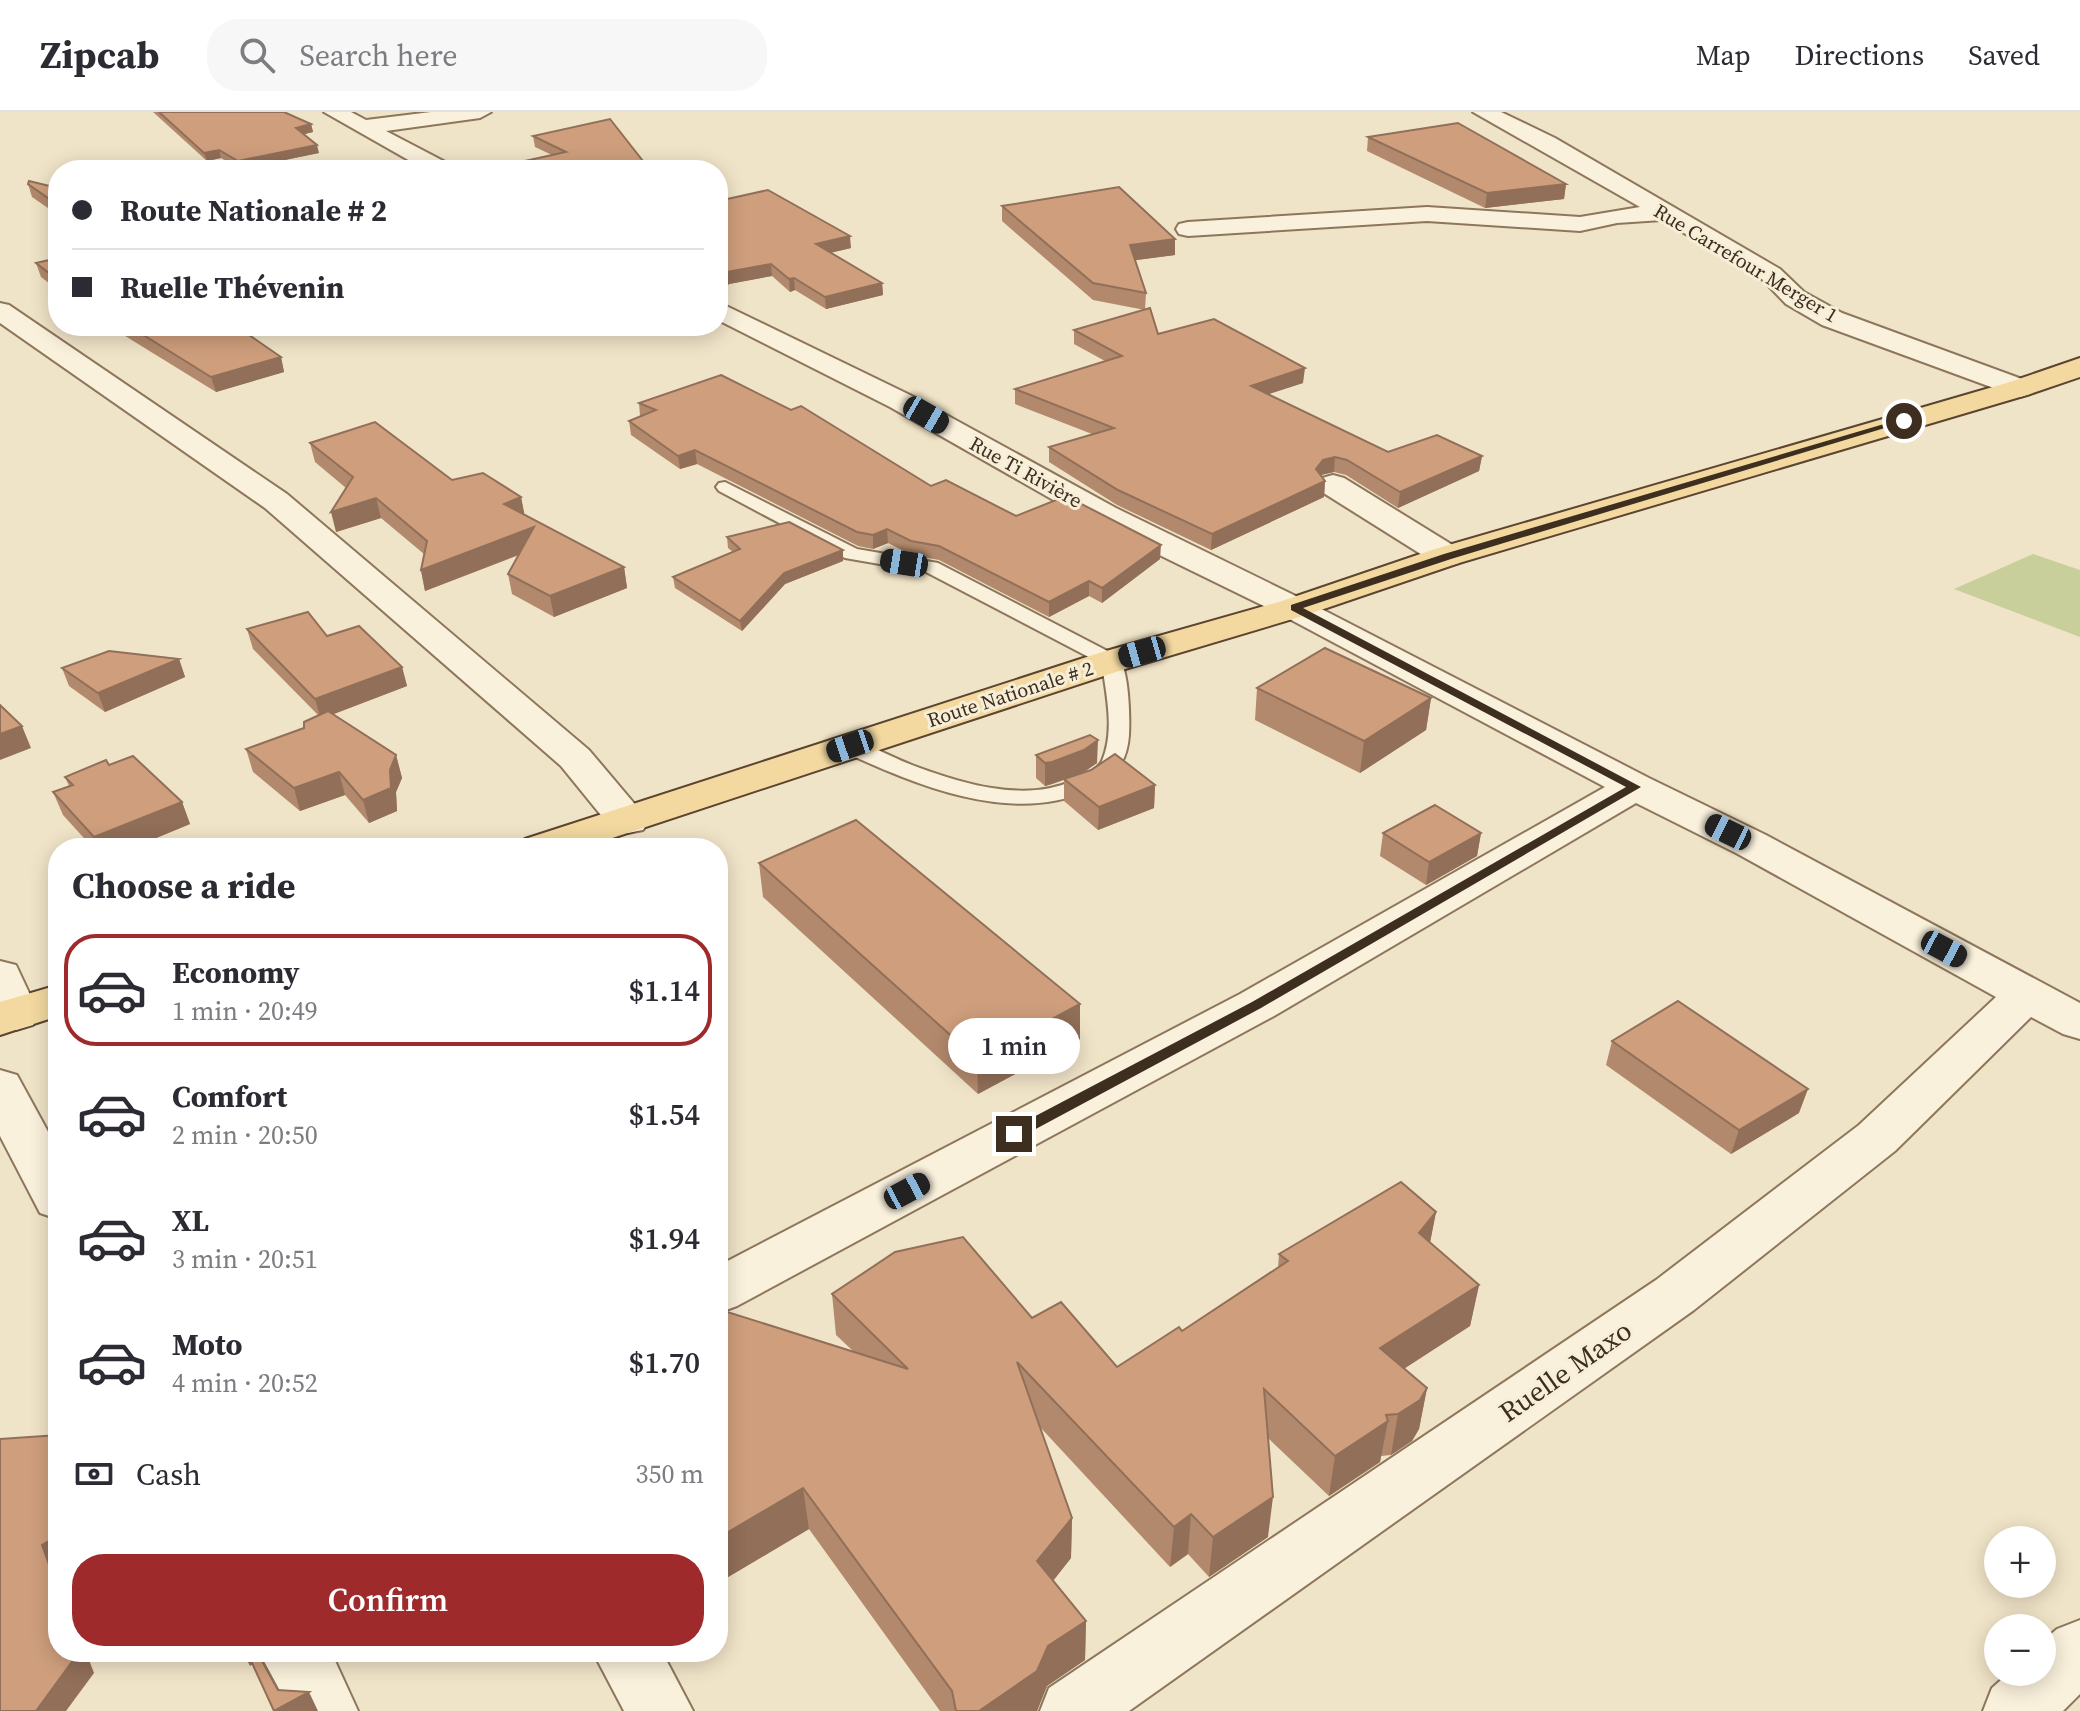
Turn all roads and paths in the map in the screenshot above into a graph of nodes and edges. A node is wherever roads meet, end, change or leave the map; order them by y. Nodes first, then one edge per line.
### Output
1 (335, 112) edge
2 (480, 112) edge
3 (1484, 112) edge
4 (364, 127) junction
5 (425, 160) edge
6 (1665, 213) junction
7 (1188, 229) dead end
8 (0, 311) edge
9 (728, 315) edge
10 (38, 335) junction
11 (0, 344) edge
12 (2080, 367) edge
13 (2020, 388) junction
14 (1333, 485) dead end
15 (725, 487) dead end
16 (1447, 556) junction
17 (1294, 608) junction
18 (1112, 661) junction
19 (850, 746) junction
20 (1635, 787) junction
21 (628, 821) junction
22 (573, 838) edge
23 (2027, 994) junction
24 (2080, 1023) edge
25 (0, 1087) edge
26 (48, 1180) edge
27 (728, 1286) edge
28 (2080, 1650) edge
29 (302, 1662) edge
30 (632, 1662) edge
31 (325, 1711) edge
32 (660, 1711) edge
33 (1073, 1711) edge
34 (2016, 1711) edge

1 - 4 street
2 - 4 street
3 - 6 street, Rue Carrefour Merger 1
4 - 5 street
6 - 7 street
6 - 13 street, Rue Carrefour Merger 1
8 - 10 street
9 - 17 street, Rue Ti Rivière
10 - 11 street
10 - 21 street
12 - 13 main road, Route Nationale # 2
13 - 16 main road, Route Nationale # 2
14 - 16 street
15 - 18 lane
16 - 17 main road, Route Nationale # 2
17 - 18 main road, Route Nationale # 2
17 - 20 street, Rue Ti Rivière
18 - 19 main road, Route Nationale # 2
18 - 19 lane
19 - 21 main road, Route Nationale # 2
20 - 23 street, Rue Ti Rivière
20 - 27 street
21 - 22 main road, Route Nationale # 2
23 - 24 street, Rue Ti Rivière
23 - 33 street, Ruelle Maxo
25 - 26 street
28 - 34 street
29 - 31 street
30 - 32 street

